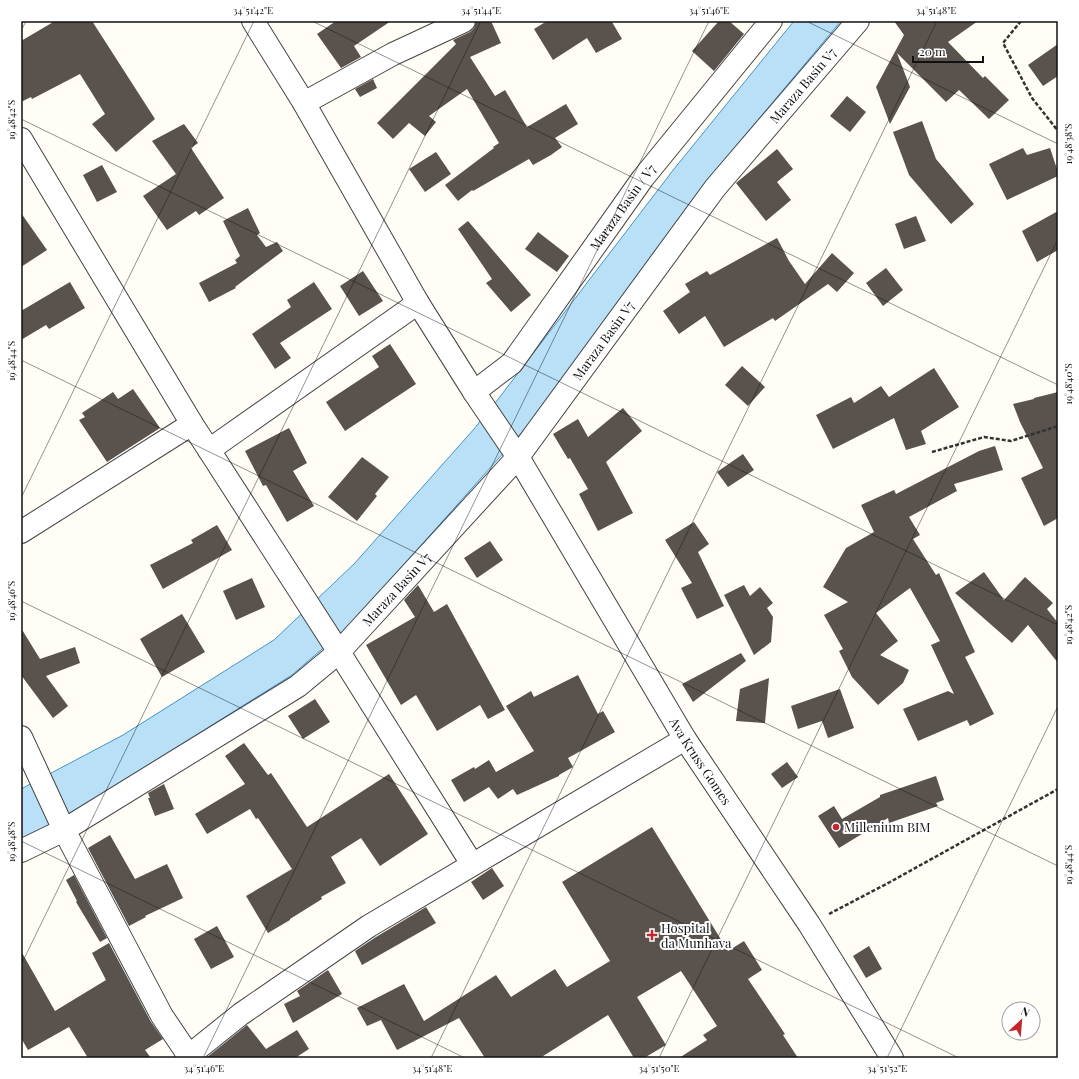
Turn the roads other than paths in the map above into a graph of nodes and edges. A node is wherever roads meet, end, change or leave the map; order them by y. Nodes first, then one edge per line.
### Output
1 (253, 21) edge
2 (464, 21) edge
3 (771, 21) edge
4 (858, 21) edge
5 (304, 103) junction
6 (21, 139) edge
7 (418, 303) junction
8 (474, 392) junction
9 (192, 424) junction
10 (209, 450) junction
11 (518, 457) junction
12 (21, 532) edge
13 (338, 652) junction
14 (21, 737) edge
15 (685, 739) junction
16 (64, 830) junction
17 (21, 851) edge
18 (472, 864) junction
19 (188, 1057) edge
20 (892, 1058) edge

1 - 5 street, Ava Kruss Gomes
2 - 5 street
3 - 8 street, Maraza Basin / V7
4 - 11 street, Maraza Basin V7
5 - 7 street, Ava Kruss Gomes
6 - 9 street
7 - 8 street, Ava Kruss Gomes
7 - 10 street
8 - 11 street, Ava Kruss Gomes
9 - 10 street
9 - 12 street
10 - 13 street
11 - 13 street, Maraza Basin V7
11 - 15 street, Ava Kruss Gomes
13 - 16 street, Maraza Basin V7
13 - 18 street
14 - 16 street
15 - 18 street
15 - 20 street, Ava Kruss Gomes
16 - 17 street, Maraza Basin V7
16 - 19 street
18 - 19 street

